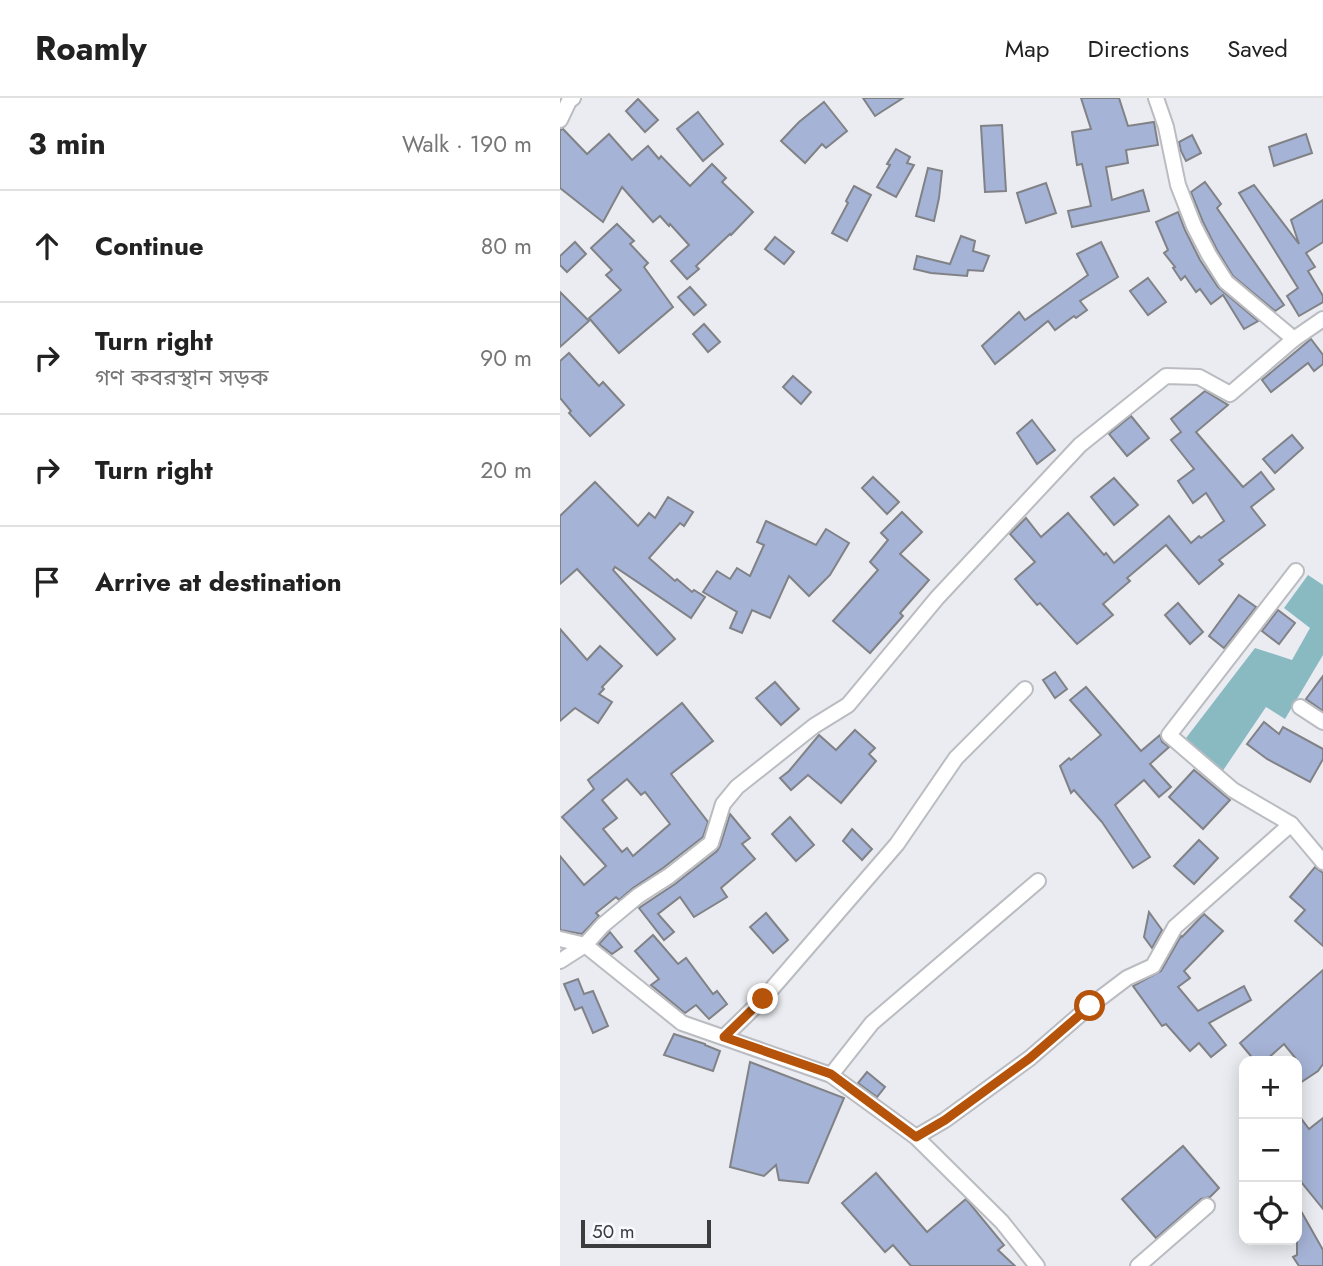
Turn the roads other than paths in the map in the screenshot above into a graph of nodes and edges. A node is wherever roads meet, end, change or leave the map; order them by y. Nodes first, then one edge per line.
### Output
1 (573, 98) edge
2 (1156, 98) edge
3 (560, 120) edge
4 (1323, 319) edge
5 (1294, 339) junction
6 (1296, 571) dead end
7 (1026, 689) dead end
8 (1300, 707) dead end
9 (1323, 722) edge
10 (1291, 824) junction
11 (1323, 862) edge
12 (1038, 881) dead end
13 (560, 939) edge
14 (585, 945) junction
15 (560, 961) edge
16 (724, 1037) junction
17 (831, 1074) junction
18 (916, 1137) junction
19 (1207, 1206) dead end
20 (1037, 1266) edge
21 (1138, 1266) edge

1 - 3 street
2 - 5 street
4 - 5 street
5 - 14 street
6 - 10 street
7 - 16 street
8 - 9 street
10 - 11 street
10 - 18 street
12 - 17 street
13 - 14 street
14 - 15 street
14 - 16 street
16 - 17 street
17 - 18 street
18 - 20 street
19 - 21 street

